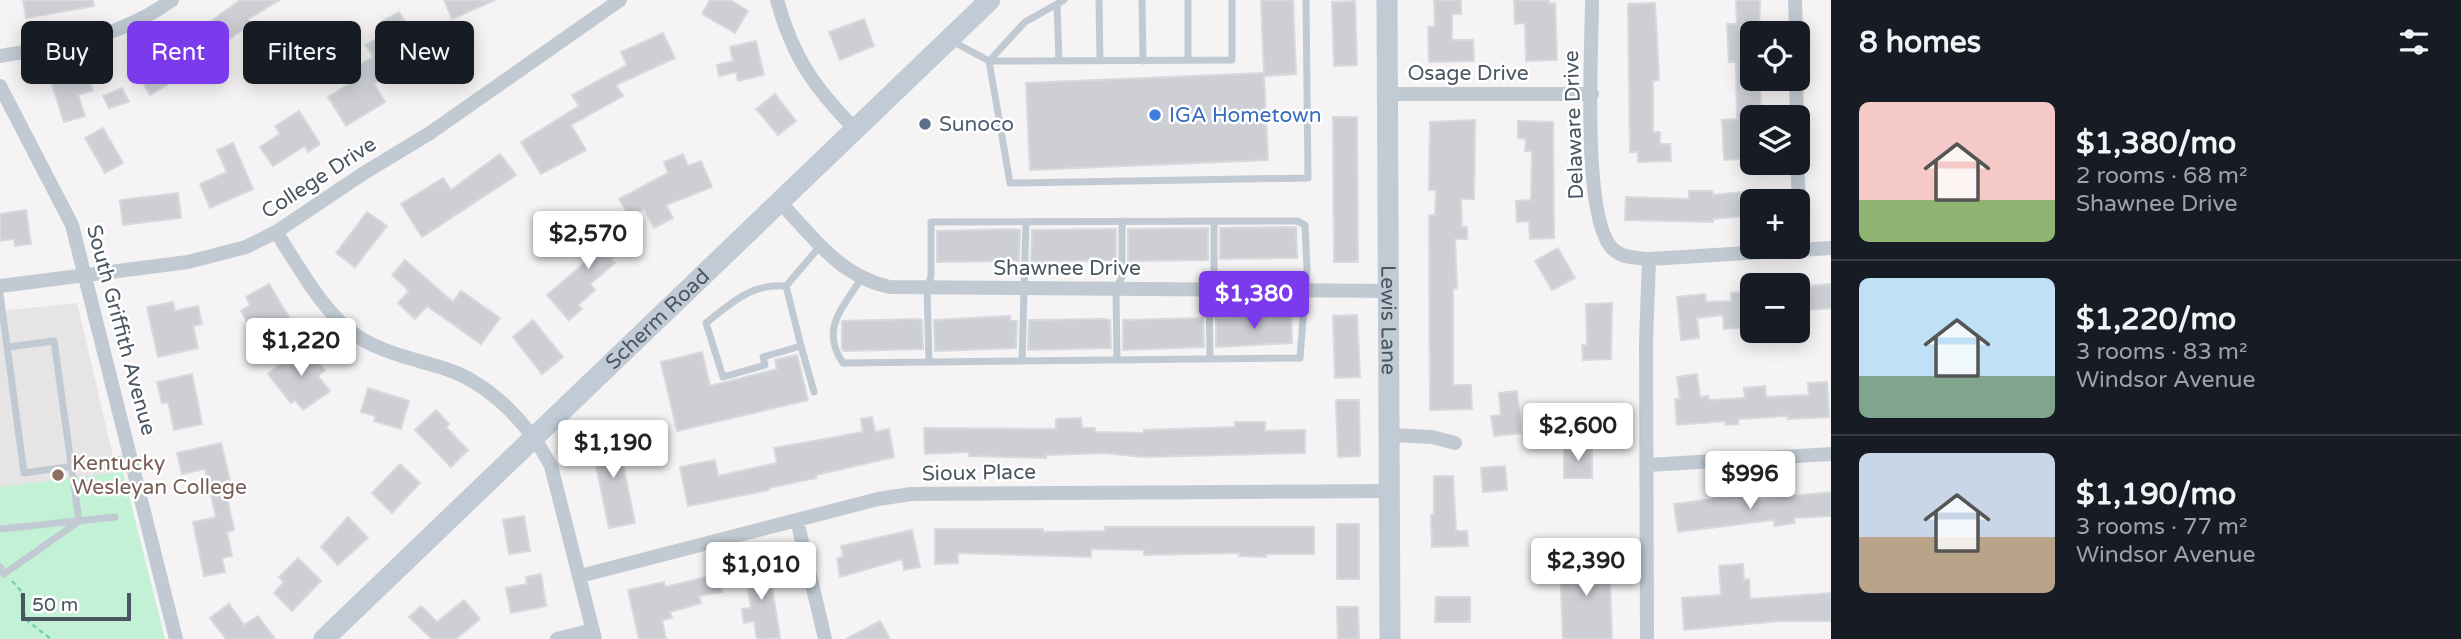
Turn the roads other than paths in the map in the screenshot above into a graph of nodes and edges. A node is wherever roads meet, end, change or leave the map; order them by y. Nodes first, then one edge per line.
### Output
1 (172, 0) edge
2 (620, 0) edge
3 (776, 0) edge
4 (989, 0) edge
5 (1099, 0) edge
6 (1142, 0) edge
7 (1188, 0) edge
8 (1232, 0) edge
9 (1306, 0) edge
10 (1387, 0) edge
11 (1592, 0) edge
12 (1796, 0) edge
13 (1060, 2) edge
14 (1796, 21) edge
15 (947, 38) junction
16 (0, 56) edge
17 (1188, 60) junction
18 (989, 61) junction
19 (1059, 61) junction
20 (1100, 61) junction
21 (1143, 61) junction
22 (0, 86) edge
23 (1387, 94) junction
24 (1592, 94) junction
25 (854, 128) junction
26 (779, 201) junction
27 (1122, 221) junction
28 (1214, 221) junction
29 (1026, 222) junction
30 (276, 232) junction
31 (821, 246) junction
32 (1831, 248) edge
33 (1810, 249) edge
34 (1740, 254) edge
35 (1648, 259) junction
36 (87, 275) junction
37 (861, 279) junction
38 (0, 286) edge
39 (786, 286) junction
40 (1209, 288) junction
41 (927, 289) junction
42 (1022, 289) junction
43 (1116, 289) junction
44 (1304, 289) junction
45 (1388, 291) junction
46 (0, 294) edge
47 (7, 346) junction
48 (801, 346) junction
49 (1210, 359) junction
50 (1116, 360) junction
51 (929, 362) junction
52 (1021, 362) junction
53 (814, 392) dead end
54 (1389, 435) junction
55 (533, 438) junction
56 (1455, 443) dead end
57 (1831, 454) edge
58 (132, 457) junction
59 (71, 466) junction
60 (1648, 466) junction
61 (1390, 491) junction
62 (115, 517) dead end
63 (797, 520) junction
64 (79, 521) junction
65 (0, 529) edge
66 (2, 571) edge
67 (580, 576) junction
68 (594, 635) edge
69 (176, 639) edge
70 (324, 639) edge
71 (557, 639) edge
72 (825, 639) edge
73 (1390, 639) edge
74 (1647, 639) edge

1 - 16 street
2 - 30 street, College Drive
3 - 25 street
4 - 15 street, Scherm Road
5 - 20 lane
6 - 21 lane
7 - 17 lane
8 - 17 lane
9 - 18 lane
10 - 23 street, Lewis Lane
11 - 24 street, Delaware Drive
12 - 14 street
13 - 18 lane
13 - 19 lane
15 - 18 lane
15 - 25 street, Scherm Road
17 - 21 lane
18 - 19 lane
19 - 20 lane
20 - 21 lane
22 - 36 street, South Griffith Avenue
23 - 24 street, Osage Drive
23 - 45 street, Lewis Lane
24 - 35 street, Delaware Drive
25 - 26 street, Scherm Road
26 - 31 street, Shawnee Drive
26 - 55 street, Scherm Road
27 - 28 lane
27 - 29 lane
27 - 43 lane
28 - 40 lane
28 - 44 lane
29 - 41 lane
29 - 42 lane
30 - 36 street, College Drive
30 - 55 street
31 - 37 street, Shawnee Drive
31 - 39 lane
32 - 33 street, Delaware Drive
34 - 35 street, Delaware Drive
35 - 60 street
36 - 38 street, College Drive
36 - 58 street, South Griffith Avenue
37 - 41 street, Shawnee Drive
37 - 51 lane
39 - 48 lane
39 - 48 lane
40 - 43 street, Shawnee Drive
40 - 44 street, Shawnee Drive
40 - 49 lane
41 - 42 street, Shawnee Drive
41 - 51 lane
42 - 43 street, Shawnee Drive
42 - 52 lane
43 - 50 lane
44 - 45 street, Shawnee Drive
44 - 49 lane
45 - 54 street, Lewis Lane
46 - 47 lane
47 - 59 lane
47 - 59 lane
48 - 53 lane
49 - 50 lane
50 - 52 lane
51 - 52 lane
54 - 56 street
54 - 61 street, Lewis Lane
55 - 67 street
55 - 70 street, Scherm Road
57 - 60 street
58 - 59 lane
58 - 69 street, South Griffith Avenue
59 - 64 lane
60 - 74 street
61 - 63 street, Sioux Place
61 - 73 street, Lewis Lane
62 - 64 lane
63 - 67 street, Sioux Place
63 - 72 street
64 - 65 lane
64 - 66 lane
67 - 68 street
68 - 71 street

